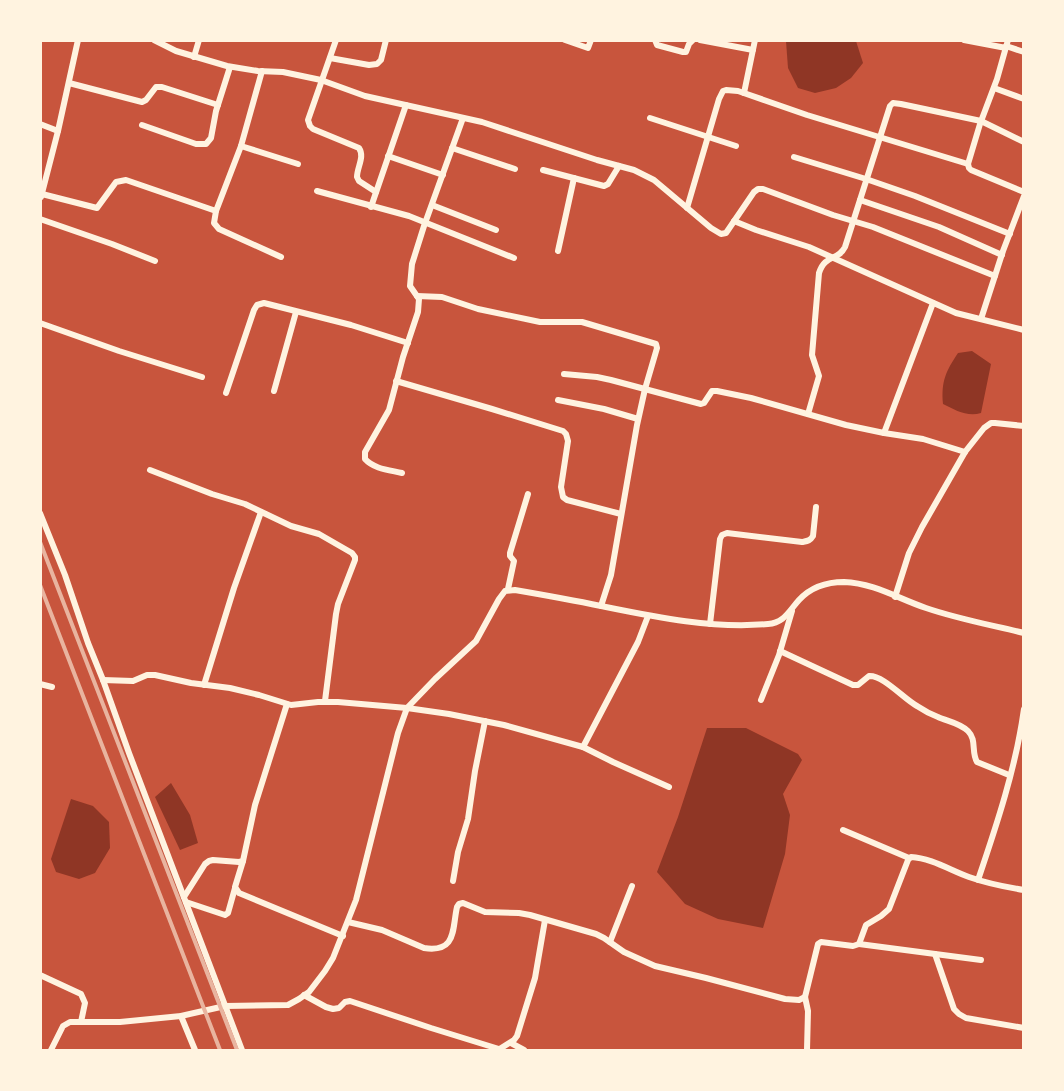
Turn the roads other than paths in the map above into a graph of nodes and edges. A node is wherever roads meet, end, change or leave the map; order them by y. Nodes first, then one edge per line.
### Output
1 (78, 40) edge
2 (154, 40) edge
3 (199, 40) edge
4 (336, 40) edge
5 (386, 40) edge
6 (565, 40) edge
7 (591, 40) edge
8 (655, 40) edge
9 (693, 40) edge
10 (700, 40) edge
11 (755, 40) edge
12 (964, 40) edge
13 (1007, 45) edge
14 (753, 50) junction
15 (1023, 52) edge
16 (194, 57) junction
17 (330, 58) junction
18 (230, 67) junction
19 (262, 71) junction
20 (321, 81) junction
21 (69, 83) junction
22 (994, 88) junction
23 (744, 93) junction
24 (1023, 99) edge
25 (218, 105) junction
26 (406, 105) junction
27 (463, 118) junction
28 (650, 118) dead end
29 (981, 121) junction
30 (40, 124) edge
31 (142, 125) dead end
32 (58, 131) junction
33 (707, 137) junction
34 (880, 137) junction
35 (1023, 142) edge
36 (241, 146) junction
37 (736, 146) dead end
38 (452, 148) junction
39 (388, 156) junction
40 (794, 157) dead end
41 (298, 164) dead end
42 (968, 164) junction
43 (619, 166) junction
44 (515, 169) dead end
45 (543, 170) dead end
46 (443, 175) junction
47 (574, 178) junction
48 (866, 179) junction
49 (317, 191) dead end
50 (376, 192) junction
51 (1023, 194) edge
52 (41, 196) edge
53 (860, 200) junction
54 (432, 205) junction
55 (371, 207) junction
56 (687, 208) junction
57 (216, 211) junction
58 (40, 219) edge
59 (734, 221) junction
60 (853, 221) junction
61 (425, 222) junction
62 (496, 230) dead end
63 (1010, 234) junction
64 (558, 251) dead end
65 (1002, 255) junction
66 (281, 257) dead end
67 (834, 257) junction
68 (514, 258) dead end
69 (155, 261) dead end
70 (995, 276) junction
71 (417, 296) junction
72 (933, 303) junction
73 (296, 312) junction
74 (981, 319) junction
75 (40, 323) edge
76 (1023, 330) edge
77 (408, 343) junction
78 (564, 374) dead end
79 (202, 377) dead end
80 (396, 381) junction
81 (645, 389) junction
82 (274, 391) dead end
83 (226, 393) dead end
84 (558, 400) dead end
85 (808, 414) junction
86 (638, 419) junction
87 (1023, 426) edge
88 (884, 433) junction
89 (965, 452) junction
90 (150, 470) dead end
91 (402, 473) dead end
92 (528, 494) dead end
93 (816, 507) dead end
94 (261, 512) junction
95 (40, 513) edge
96 (621, 514) junction
97 (508, 589) junction
98 (895, 597) junction
99 (601, 606) junction
100 (793, 607) junction
101 (648, 616) junction
102 (710, 624) junction
103 (1023, 633) edge
104 (780, 651) junction
105 (103, 680) junction
106 (40, 684) edge
107 (204, 685) junction
108 (52, 687) dead end
109 (760, 700) dead end
110 (324, 701) junction
111 (287, 704) junction
112 (407, 708) junction
113 (1023, 709) edge
114 (485, 721) junction
115 (583, 747) junction
116 (1010, 775) junction
117 (669, 787) dead end
118 (843, 830) dead end
119 (909, 858) junction
120 (243, 861) junction
121 (978, 880) junction
122 (453, 881) dead end
123 (632, 886) dead end
124 (235, 887) junction
125 (1023, 890) edge
126 (185, 900) junction
127 (545, 920) junction
128 (348, 922) junction
129 (343, 936) junction
130 (610, 942) junction
131 (859, 944) junction
132 (935, 954) junction
133 (981, 960) dead end
134 (40, 975) edge
135 (304, 995) junction
136 (804, 997) junction
137 (225, 1006) junction
138 (181, 1016) junction
139 (81, 1022) junction
140 (1023, 1028) edge
141 (511, 1043) junction
142 (51, 1050) edge
143 (195, 1050) edge
144 (242, 1050) edge
145 (498, 1050) edge
146 (524, 1050) edge
147 (807, 1050) edge

1 - 21 street
2 - 16 street
3 - 16 street
4 - 17 street
5 - 17 street
6 - 7 street
8 - 9 street
10 - 14 street
11 - 14 street
12 - 13 street
13 - 15 street
13 - 22 street
14 - 23 street
16 - 18 street
17 - 20 street
18 - 19 street
18 - 25 street
19 - 20 street
19 - 36 street
20 - 26 street
20 - 50 street
21 - 25 street
21 - 32 street
22 - 24 street
22 - 29 street
23 - 33 street
23 - 34 street
25 - 31 street
26 - 27 street
26 - 39 street
27 - 38 street
27 - 43 street
28 - 33 street
29 - 34 street
29 - 35 street
29 - 42 street
30 - 32 street
32 - 52 street
33 - 37 street
33 - 56 street
34 - 42 street
34 - 48 street
36 - 41 street
36 - 57 street
38 - 44 street
38 - 46 street
39 - 46 street
39 - 50 street
40 - 48 street
42 - 51 street
43 - 47 street
43 - 56 street
45 - 47 street
46 - 54 street
47 - 64 street
48 - 53 street
48 - 63 street
49 - 55 street
50 - 55 street
51 - 63 street
52 - 57 street
53 - 60 street
53 - 65 street
54 - 61 street
54 - 62 street
55 - 61 street
56 - 59 street
57 - 66 street
58 - 69 street
59 - 60 street
59 - 67 street
60 - 67 street
60 - 70 street
61 - 68 street
61 - 71 street
63 - 65 street
65 - 70 street
67 - 72 street
67 - 85 street
70 - 74 street
71 - 77 street
71 - 81 street
72 - 74 street
72 - 88 street
73 - 77 street
73 - 82 street
73 - 83 street
74 - 76 street
75 - 79 street
77 - 80 street
78 - 81 street
80 - 91 street
80 - 96 street
81 - 85 street
81 - 86 street
84 - 86 street
85 - 88 street
86 - 96 street
87 - 89 street
88 - 89 street
89 - 98 street
90 - 94 street
92 - 97 street
93 - 102 street
94 - 107 street
94 - 110 street
95 - 105 street
96 - 99 street
97 - 99 street
97 - 112 street
98 - 100 street
98 - 103 street
99 - 101 street
100 - 102 street
100 - 104 street
101 - 102 street
101 - 115 street
104 - 109 street
104 - 116 street
105 - 107 street
105 - 126 street
106 - 108 street
107 - 111 street
110 - 111 street
110 - 112 street
111 - 120 street
112 - 114 street
112 - 128 street
113 - 116 street
114 - 115 street
114 - 122 street
115 - 117 street
116 - 121 street
118 - 119 street
119 - 121 street
119 - 131 street
120 - 124 street
120 - 126 street
121 - 125 street
123 - 130 street
124 - 126 street
124 - 129 street
126 - 137 street
127 - 128 street
127 - 130 street
127 - 141 street
128 - 129 street
129 - 135 street
130 - 136 street
131 - 132 street
131 - 136 street
132 - 133 street
132 - 140 street
134 - 139 street
135 - 137 street
135 - 145 street
136 - 147 street
137 - 138 street
137 - 144 street
138 - 139 street
138 - 143 street
139 - 142 street
141 - 145 street
141 - 146 street

